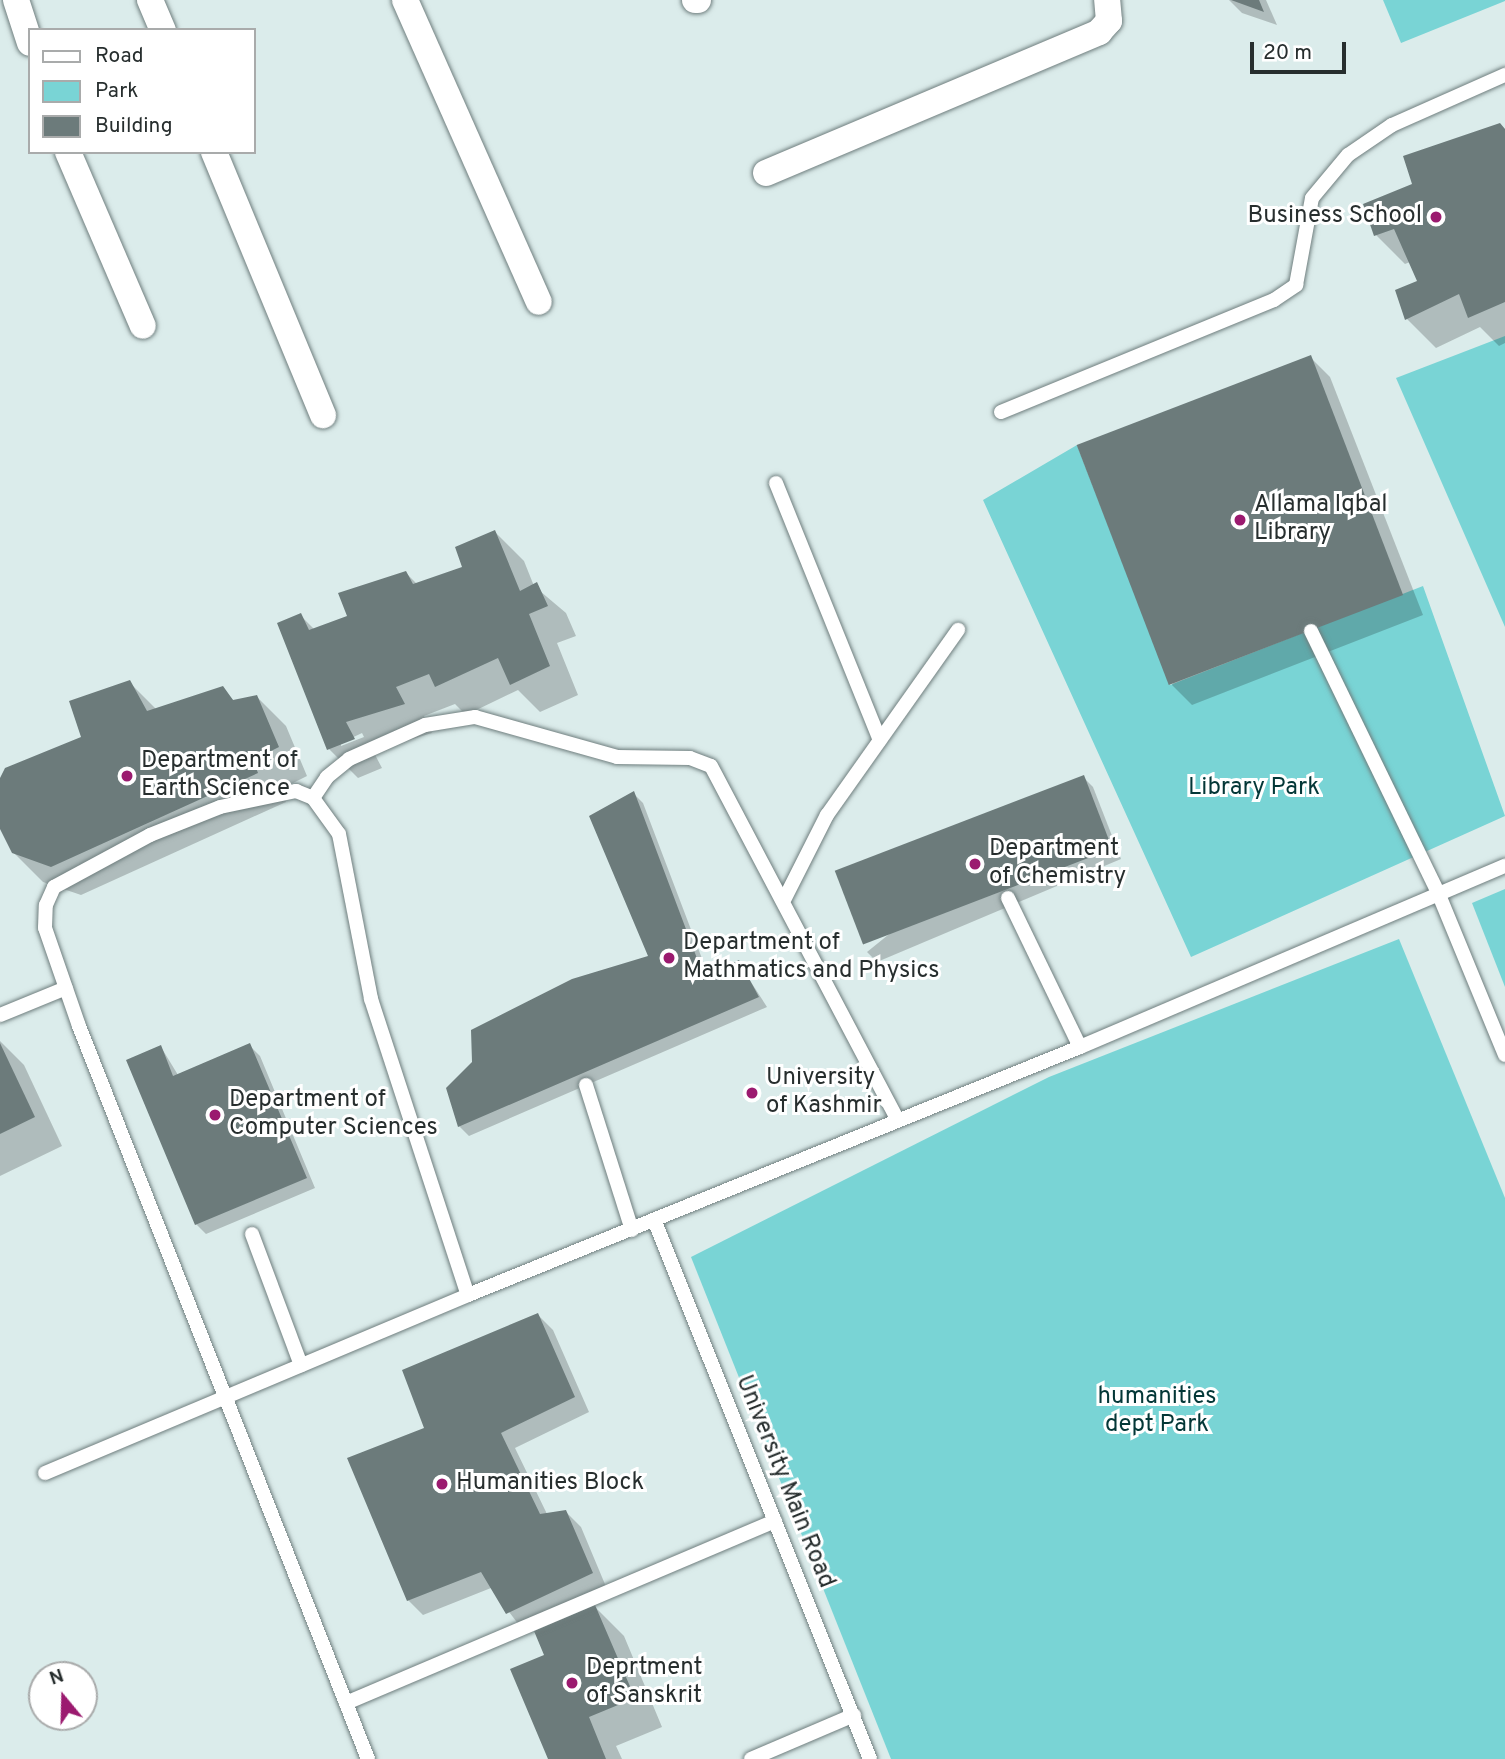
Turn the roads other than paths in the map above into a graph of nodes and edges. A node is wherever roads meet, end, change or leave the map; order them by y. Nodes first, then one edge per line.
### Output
1 (16, 0) edge
2 (32, 0) edge
3 (150, 0) edge
4 (405, 0) edge
5 (1107, 0) edge
6 (162, 28) edge
7 (28, 37) edge
8 (1505, 75) edge
9 (69, 154) edge
10 (215, 154) edge
11 (766, 173) dead end
12 (539, 302) dead end
13 (143, 326) dead end
14 (1001, 412) dead end
15 (323, 415) dead end
16 (776, 483) dead end
17 (958, 630) dead end
18 (1311, 631) dead end
19 (880, 740) junction
20 (313, 797) junction
21 (1505, 866) edge
22 (1440, 895) junction
23 (785, 898) junction
24 (1008, 898) dead end
25 (66, 988) junction
26 (0, 1015) edge
27 (1080, 1047) junction
28 (1505, 1055) edge
29 (586, 1086) dead end
30 (898, 1121) junction
31 (655, 1222) junction
32 (632, 1230) junction
33 (252, 1234) dead end
34 (468, 1295) junction
35 (302, 1365) junction
36 (224, 1396) junction
37 (45, 1473) dead end
38 (775, 1521) junction
39 (346, 1703) junction
40 (853, 1715) junction
41 (368, 1759) edge
42 (751, 1759) edge
43 (870, 1759) edge

1 - 2 street
1 - 7 street
3 - 6 street
4 - 12 street
5 - 11 street
8 - 14 lane
9 - 13 street
10 - 15 street
16 - 19 lane
17 - 19 lane
18 - 22 lane
19 - 23 lane
20 - 23 lane
20 - 25 lane
20 - 34 lane
21 - 22 lane
22 - 27 lane
22 - 28 lane
23 - 30 lane
24 - 27 lane
25 - 26 lane
25 - 36 lane
27 - 30 lane
29 - 32 lane
30 - 31 lane
31 - 32 lane
31 - 38 lane, University Main Road
32 - 34 lane
33 - 35 lane
34 - 35 lane
35 - 36 lane
36 - 37 lane
36 - 39 lane
38 - 39 lane
38 - 40 lane, University Main Road
39 - 41 lane
40 - 42 lane
40 - 43 lane, University Main Road

